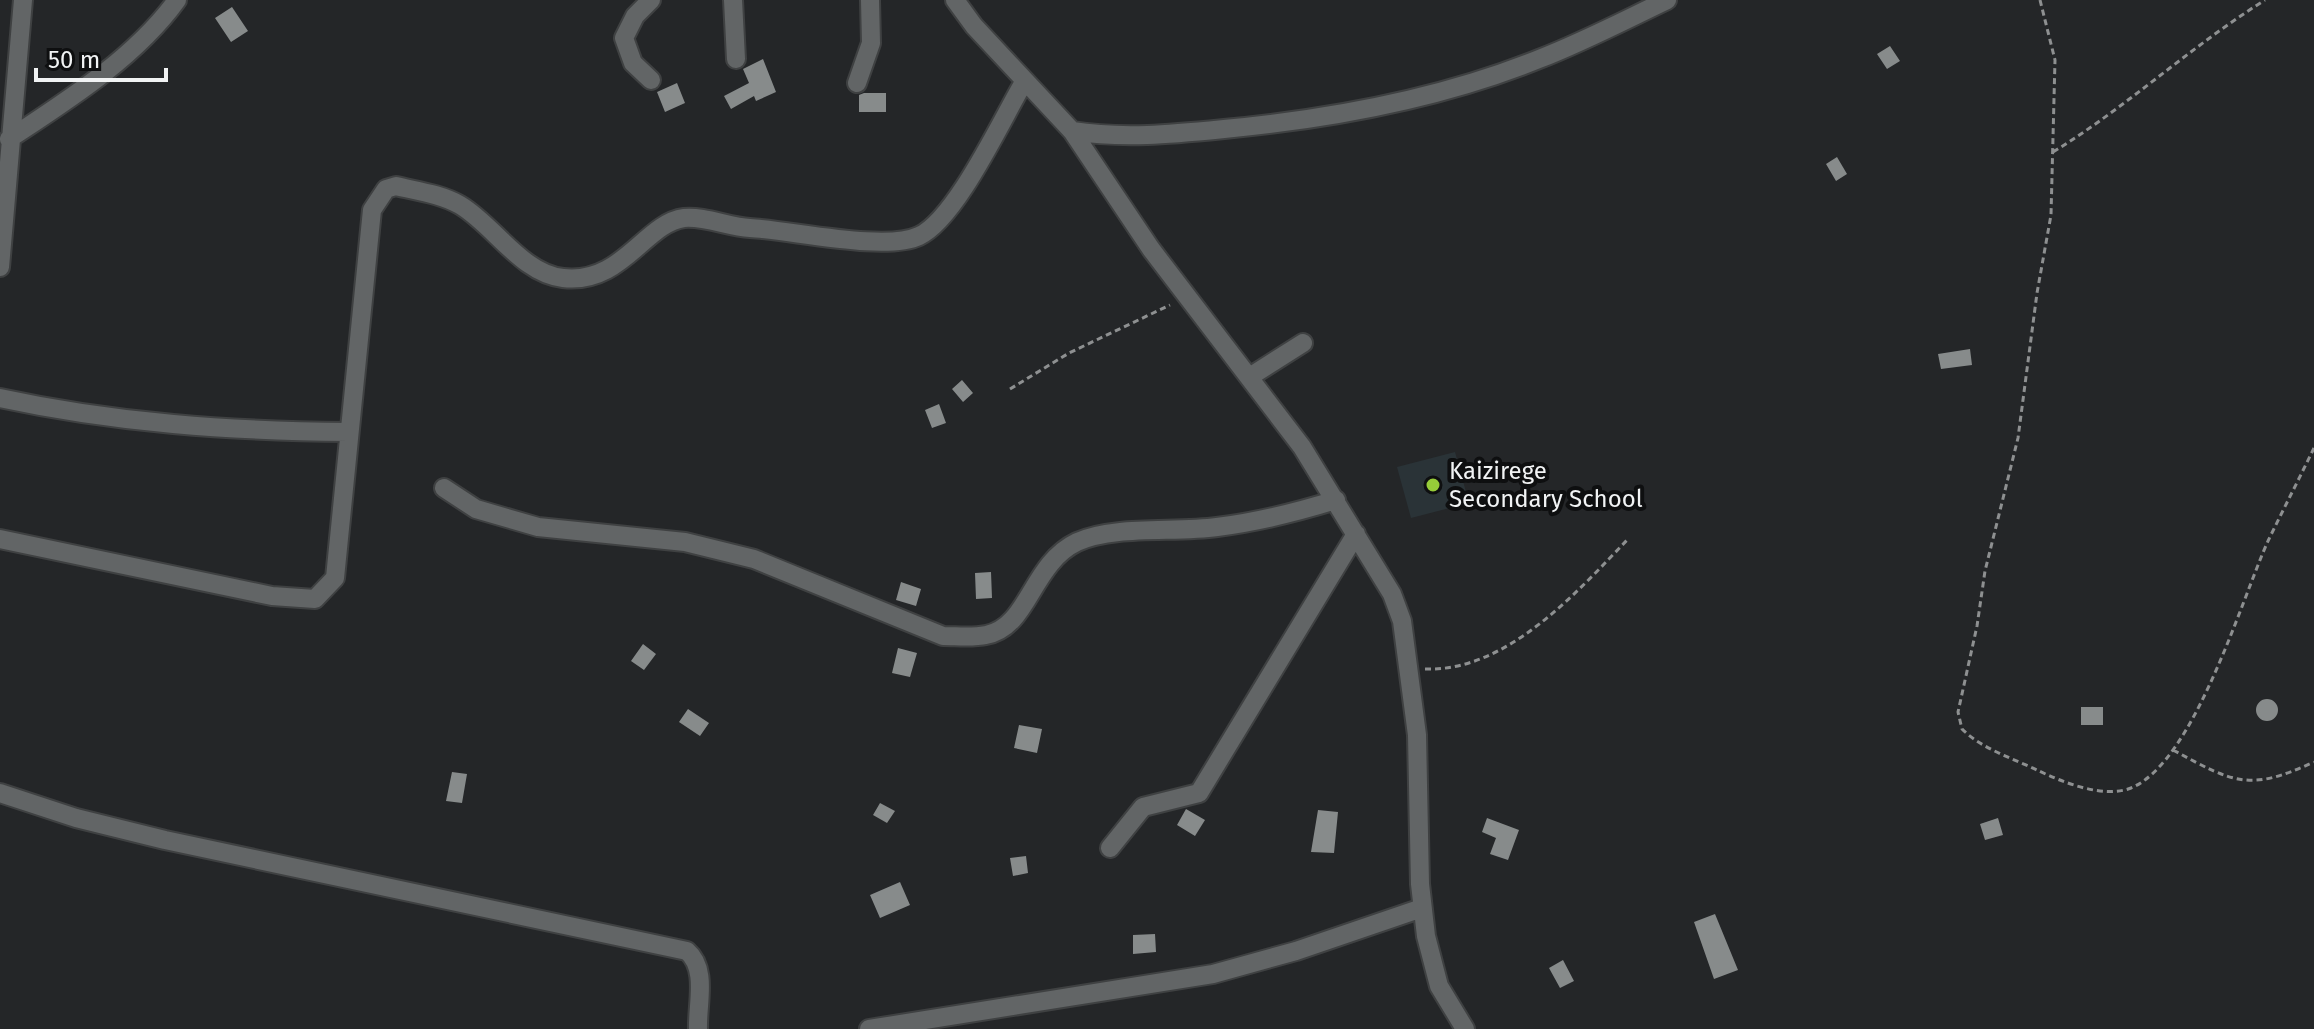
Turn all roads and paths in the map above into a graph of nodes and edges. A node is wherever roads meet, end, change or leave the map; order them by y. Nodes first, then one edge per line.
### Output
1 (23, 0) edge
2 (177, 0) edge
3 (651, 0) edge
4 (733, 0) edge
5 (870, 0) edge
6 (955, 0) edge
7 (1667, 0) edge
8 (2040, 0) edge
9 (2265, 0) edge
10 (736, 59) dead end
11 (651, 80) dead end
12 (1024, 82) junction
13 (857, 83) dead end
14 (1072, 131) junction
15 (9, 139) junction
16 (2053, 152) junction
17 (0, 267) edge
18 (1187, 295) junction
19 (1303, 343) dead end
20 (1251, 376) junction
21 (1010, 389) dead end
22 (0, 398) edge
23 (349, 432) junction
24 (2314, 448) edge
25 (444, 488) dead end
26 (1336, 500) junction
27 (1356, 534) junction
28 (1629, 538) dead end
29 (0, 539) edge
30 (1409, 668) junction
31 (2173, 750) junction
32 (2314, 762) edge
33 (0, 793) edge
34 (1110, 848) dead end
35 (1422, 908) junction
36 (698, 1029) edge
37 (869, 1029) edge
38 (1465, 1029) edge

1 - 15 street
2 - 15 street
3 - 11 street
4 - 10 street
5 - 13 street
6 - 12 street
7 - 14 street
8 - 16 path
9 - 16 path
12 - 14 street
12 - 23 street
14 - 18 street
15 - 17 street
16 - 31 path
18 - 20 street
18 - 21 path
19 - 20 street
20 - 26 street
22 - 23 street
23 - 29 street
24 - 31 path
25 - 26 street
26 - 27 street
27 - 30 street
27 - 34 street
28 - 30 path
30 - 35 street
31 - 32 path
33 - 36 street
35 - 37 street
35 - 38 street

